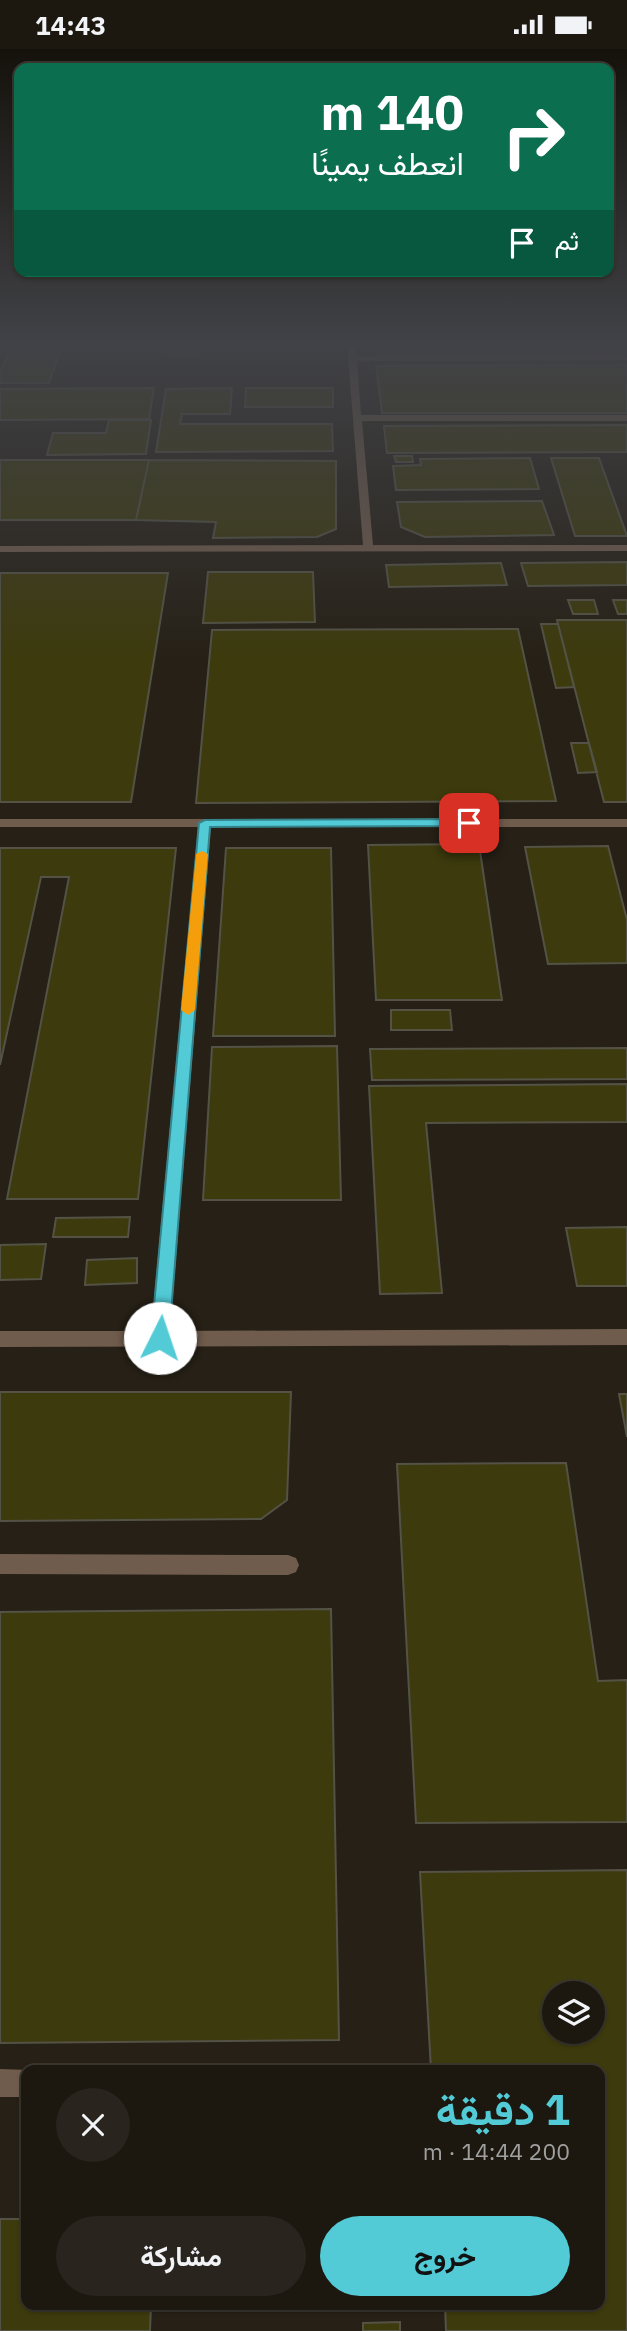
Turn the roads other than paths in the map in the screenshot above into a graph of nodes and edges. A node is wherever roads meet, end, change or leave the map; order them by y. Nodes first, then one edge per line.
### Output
1 (360, 449) edge
2 (368, 548) junction
3 (627, 548) edge
4 (0, 549) edge
5 (0, 823) edge
6 (205, 823) junction
7 (627, 823) edge
8 (627, 1337) edge
9 (160, 1338) junction
10 (0, 1339) edge
11 (0, 1564) edge
12 (288, 1565) dead end
13 (0, 2083) edge
14 (21, 2083) edge

1 - 2 lane
2 - 3 lane
2 - 4 lane
5 - 6 lane
6 - 7 lane
6 - 9 lane
8 - 9 lane
9 - 10 lane
11 - 12 lane
13 - 14 lane

